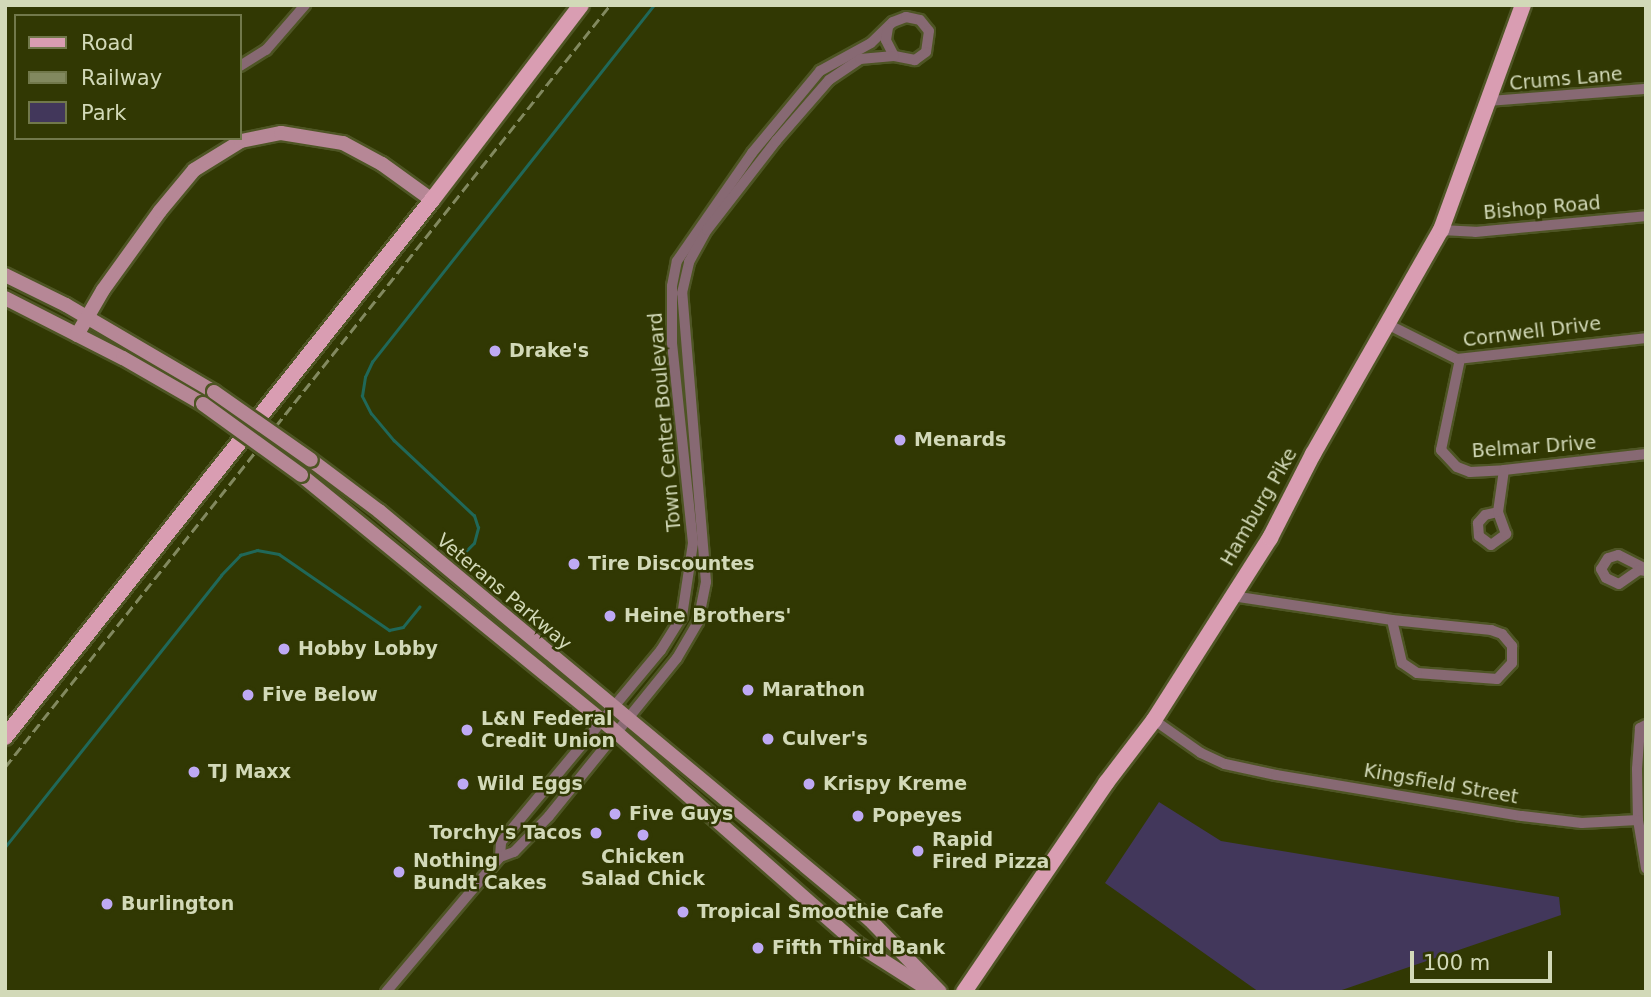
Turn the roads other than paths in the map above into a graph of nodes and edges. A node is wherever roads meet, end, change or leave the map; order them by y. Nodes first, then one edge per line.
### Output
1 (305, 5) edge
2 (1523, 5) edge
3 (580, 6) edge
4 (888, 28) junction
5 (894, 57) junction
6 (242, 65) edge
7 (1646, 89) edge
8 (1489, 102) junction
9 (432, 200) junction
10 (1646, 216) edge
11 (1441, 230) junction
12 (5, 275) edge
13 (5, 298) edge
14 (88, 317) junction
15 (1389, 325) junction
16 (77, 335) junction
17 (1646, 338) edge
18 (1460, 359) junction
19 (1646, 454) edge
20 (1504, 470) junction
21 (1498, 512) dead end
22 (1232, 596) junction
23 (1392, 620) junction
24 (611, 706) junction
25 (601, 719) junction
26 (627, 719) junction
27 (1154, 720) junction
28 (1646, 725) edge
29 (616, 731) junction
30 (5, 737) edge
31 (1638, 820) junction
32 (500, 857) junction
33 (1646, 869) edge
34 (386, 992) edge
35 (932, 992) edge
36 (940, 992) edge
37 (964, 992) edge

1 - 6 street
2 - 8 main road, Hamburg Pike
3 - 9 main road
4 - 5 street
4 - 5 street
4 - 24 street, Town Center Boulevard
5 - 26 street, Town Center Boulevard
7 - 8 street, Crums Lane
8 - 11 main road, Hamburg Pike
9 - 14 main road
9 - 30 main road
10 - 11 street, Bishop Road
11 - 15 main road, Hamburg Pike
12 - 14 main road, Veterans Parkway
13 - 16 main road, Veterans Parkway
14 - 16 main road
14 - 24 main road, Veterans Parkway, bridge
15 - 18 street, Cornwell Drive
15 - 22 main road, Hamburg Pike
16 - 25 main road, Veterans Parkway, bridge
17 - 18 street, Cornwell Drive
18 - 20 street, Belmar Drive
19 - 20 street, Belmar Drive
20 - 21 street
22 - 23 street
22 - 27 main road, Hamburg Pike
23 - 23 street
24 - 25 street, Town Center Boulevard
24 - 26 main road, Veterans Parkway
25 - 29 main road, Veterans Parkway
25 - 32 street
26 - 29 street, Town Center Boulevard
26 - 36 main road, Veterans Parkway
27 - 31 street, Kingsfield Street
27 - 37 main road, Hamburg Pike
28 - 31 street
29 - 32 street
29 - 35 main road, Veterans Parkway
31 - 33 street
32 - 34 street

